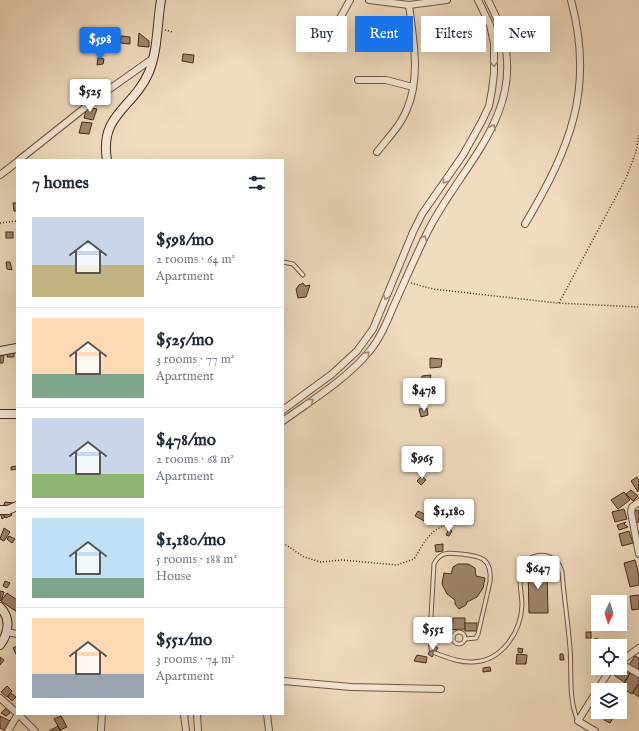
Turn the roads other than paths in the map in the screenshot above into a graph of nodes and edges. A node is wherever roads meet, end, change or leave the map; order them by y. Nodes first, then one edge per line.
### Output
1 (161, 0) edge
2 (350, 0) edge
3 (369, 0) edge
4 (447, 0) edge
5 (478, 0) edge
6 (488, 0) edge
7 (571, 0) edge
8 (409, 5) junction
9 (341, 16) edge
10 (152, 59) junction
11 (358, 80) dead end
12 (413, 87) junction
13 (377, 152) dead end
14 (21, 159) edge
15 (107, 159) edge
16 (16, 163) edge
17 (0, 175) edge
18 (525, 224) dead end
19 (284, 262) edge
20 (303, 275) dead end
21 (394, 278) junction
22 (406, 281) junction
23 (16, 348) edge
24 (0, 351) edge
25 (332, 374) junction
26 (338, 380) junction
27 (284, 409) edge
28 (0, 414) edge
29 (16, 414) edge
30 (284, 420) edge
31 (639, 502) edge
32 (16, 506) edge
33 (0, 510) edge
34 (639, 554) edge
35 (0, 607) edge
36 (7, 632) junction
37 (16, 634) edge
38 (430, 634) junction
39 (452, 637) junction
40 (465, 639) junction
41 (0, 645) edge
42 (639, 648) edge
43 (431, 649) dead end
44 (435, 653) dead end
45 (627, 657) edge
46 (627, 666) edge
47 (639, 674) edge
48 (608, 675) edge
49 (284, 681) edge
50 (441, 689) dead end
51 (0, 698) edge
52 (16, 712) edge
53 (17, 715) edge
54 (19, 715) edge
55 (102, 715) edge
56 (184, 715) edge
57 (196, 715) edge
58 (267, 715) edge
59 (578, 721) junction
60 (8, 731) edge
61 (35, 731) edge
62 (101, 731) edge
63 (186, 731) edge
64 (198, 731) edge
65 (269, 731) edge
66 (595, 731) edge

1 - 10 main road
2 - 9 street
3 - 8 street
4 - 8 street
5 -> 21 street
22 -> 6 street
7 - 18 street
8 - 12 street
10 - 14 street
10 - 15 main road
11 - 12 street
12 - 13 street
16 - 17 street
19 - 20 lane
21 - 22 street
21 -> 25 street
26 -> 22 street
23 - 24 main road
25 - 26 street
25 - 27 street
30 -> 26 street
28 - 29 main road
31 - 34 street
32 - 33 main road
35 - 36 main road
36 - 37 street
36 - 41 main road
38 - 39 lane
38 - 40 lane
38 - 43 lane
39 - 40 lane
39 - 40 lane
42 - 45 street
44 - 59 lane
46 - 47 street
48 - 59 street
49 - 50 street
51 - 52 street
53 - 60 street
54 - 61 street
55 - 62 street
56 - 63 street
57 - 64 street
58 - 65 street
59 - 66 street

